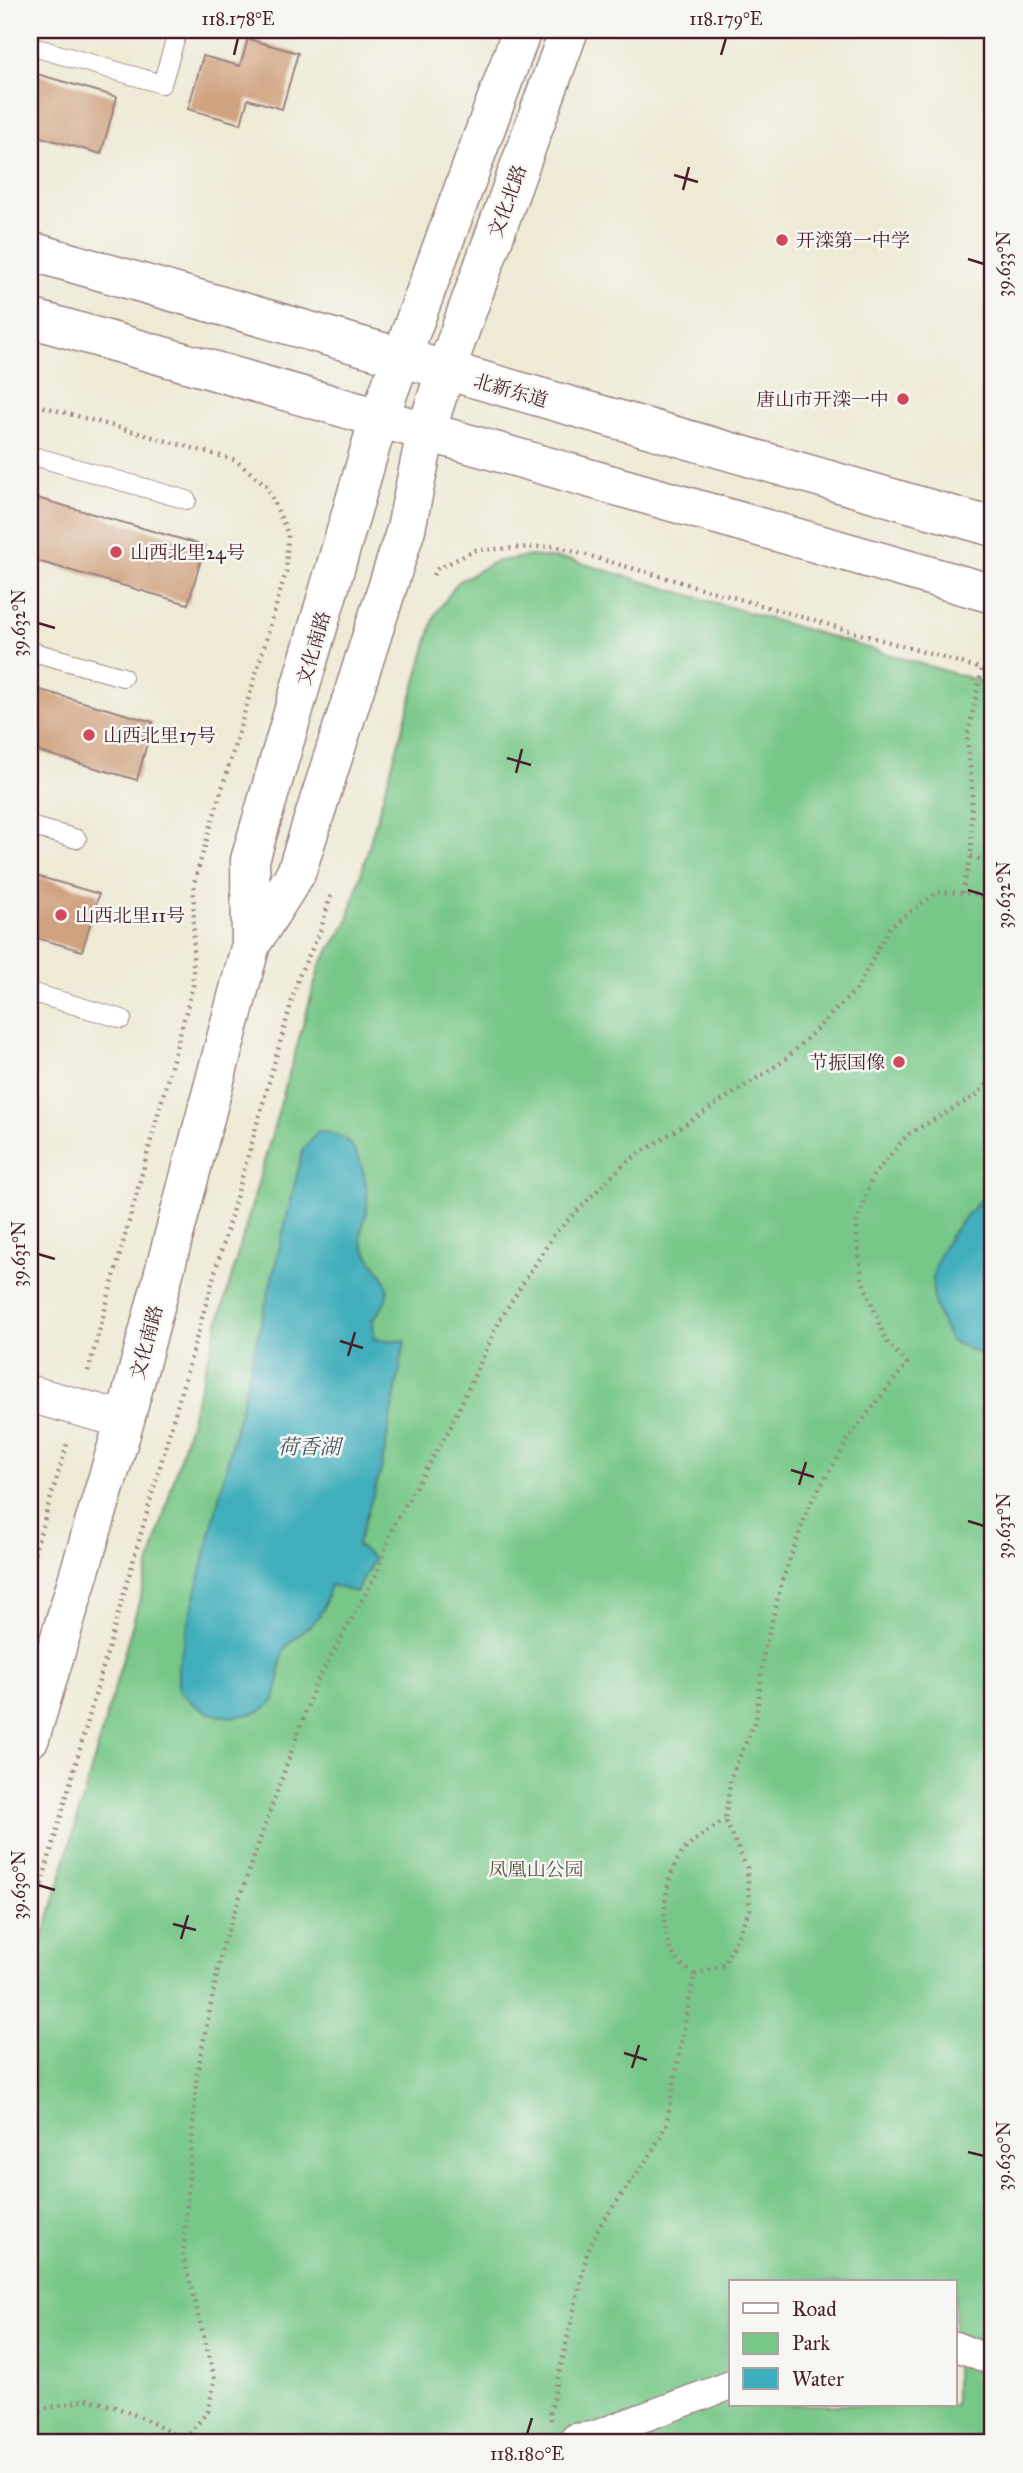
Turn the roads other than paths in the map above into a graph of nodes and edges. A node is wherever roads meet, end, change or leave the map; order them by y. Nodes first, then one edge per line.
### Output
1 (178, 30) edge
2 (522, 30) edge
3 (569, 30) edge
4 (30, 46) edge
5 (30, 251) edge
6 (30, 318) edge
7 (402, 357) junction
8 (445, 372) junction
9 (379, 418) junction
10 (426, 432) junction
11 (30, 455) edge
12 (187, 500) dead end
13 (993, 527) edge
14 (993, 594) edge
15 (30, 651) edge
16 (123, 677) dead end
17 (30, 826) edge
18 (77, 839) dead end
19 (251, 944) junction
20 (30, 992) edge
21 (122, 1019) dead end
22 (30, 1394) edge
23 (125, 1420) junction
24 (30, 1738) edge
25 (956, 2346) edge
26 (993, 2361) edge
27 (729, 2386) edge
28 (574, 2443) edge

1 - 4 lane
2 - 7 street
3 - 8 street, 文化北路
5 - 7 street, 北新东道
6 - 9 street
7 - 8 street, 北新东道
7 - 9 street, 文化南路
8 - 10 street, 文化南路
8 - 13 street, 北新东道
9 - 10 street
9 - 19 street, 文化南路
10 - 14 street
10 - 19 street, 文化南路
11 - 12 lane
15 - 16 lane
17 - 18 lane
19 - 23 street, 文化南路
20 - 21 lane
22 - 23 street
23 - 24 street, 文化南路
25 - 26 street
27 - 28 street

